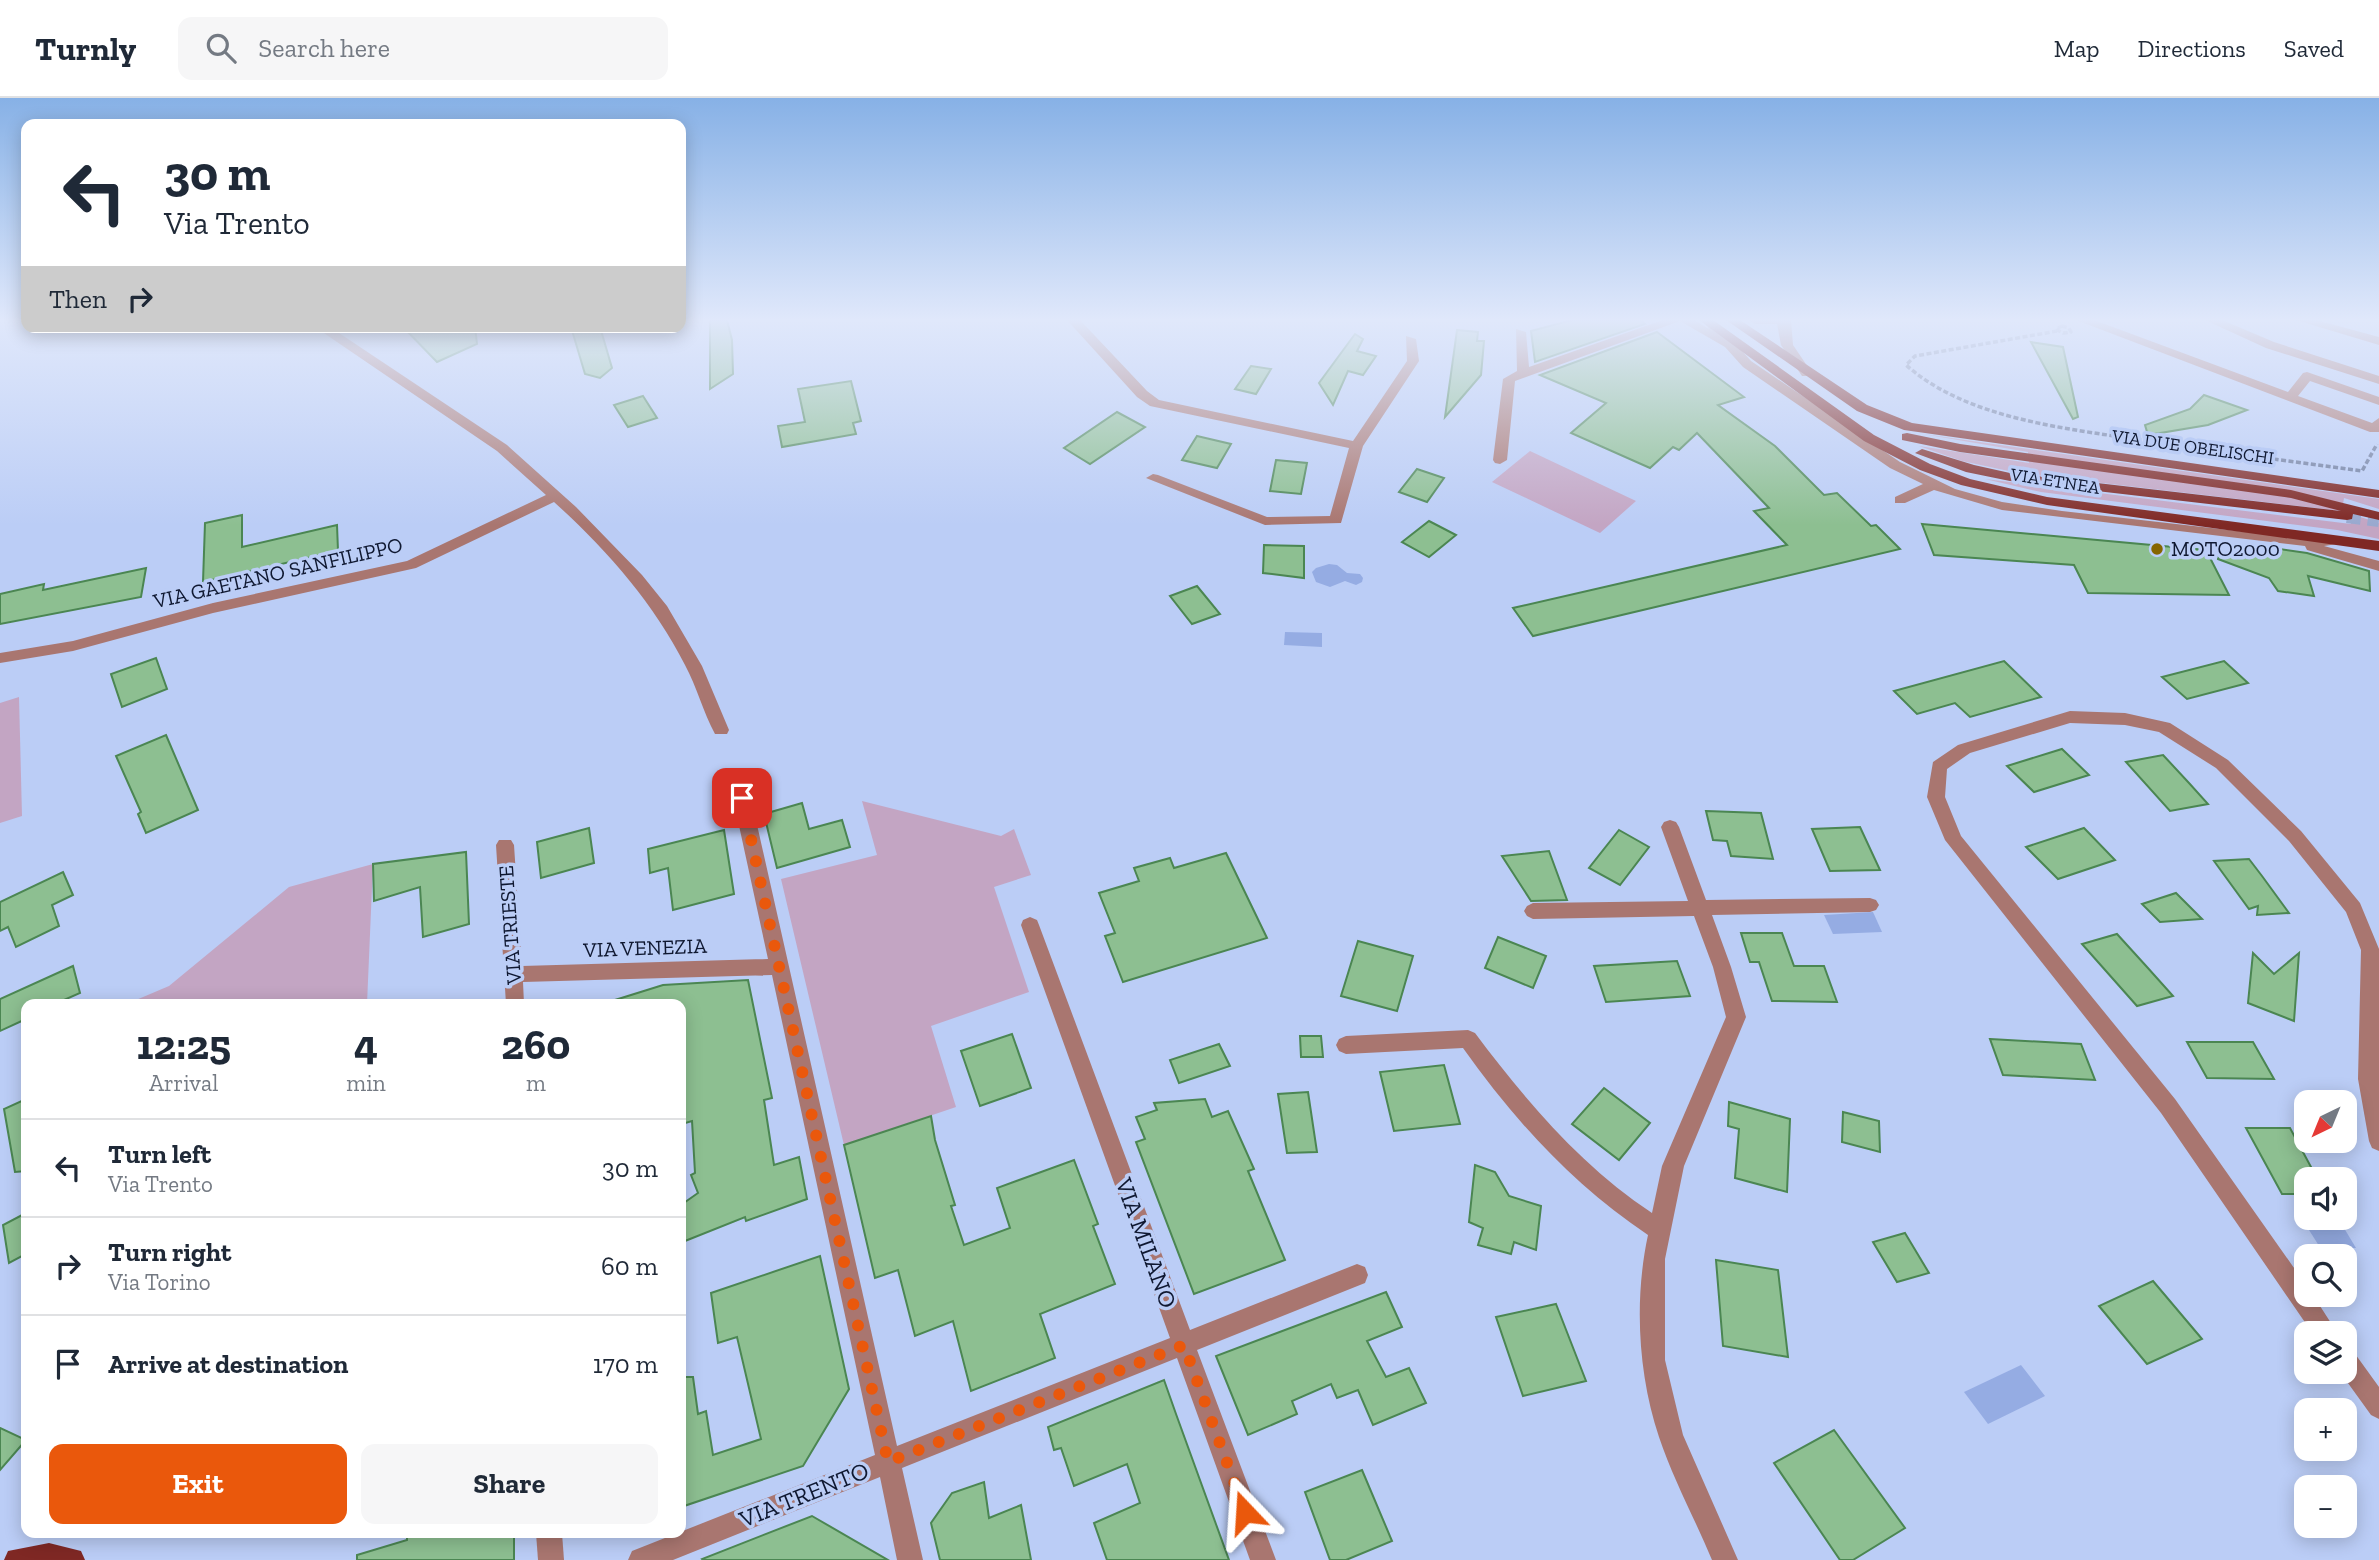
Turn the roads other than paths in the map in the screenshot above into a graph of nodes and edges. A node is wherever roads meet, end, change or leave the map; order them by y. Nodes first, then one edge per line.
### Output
1 (412, 388) edge
2 (1137, 388) edge
3 (1395, 388) edge
4 (1508, 388) edge
5 (1782, 388) edge
6 (1800, 388) edge
7 (1805, 388) edge
8 (1826, 388) edge
9 (1831, 388) edge
10 (2264, 388) edge
11 (2298, 388) edge
12 (2342, 388) edge
13 (2290, 398) junction
14 (2379, 401) edge
15 (2378, 430) edge
16 (1356, 446) junction
17 (1500, 460) dead end
18 (1153, 478) dead end
19 (1933, 485) junction
20 (2379, 494) edge
21 (555, 495) junction
22 (1900, 500) dead end
23 (2344, 511) junction
24 (2379, 516) edge
25 (2352, 540) junction
26 (2291, 542) junction
27 (2379, 546) edge
28 (2379, 565) edge
29 (0, 658) edge
30 (721, 730) dead end
31 (742, 798) dead end
32 (1670, 827) dead end
33 (505, 845) dead end
34 (1870, 905) dead end
35 (1701, 909) junction
36 (1533, 911) dead end
37 (1030, 925) dead end
38 (779, 967) junction
39 (513, 974) junction
40 (515, 999) edge
41 (1346, 1045) dead end
42 (2379, 1141) edge
43 (1660, 1231) junction
44 (1357, 1275) dead end
45 (2318, 1321) edge
46 (1184, 1345) junction
47 (2357, 1376) edge
48 (2379, 1408) edge
49 (888, 1462) junction
50 (549, 1538) edge
51 (17, 1560) edge
52 (72, 1560) edge
53 (551, 1560) edge
54 (641, 1560) edge
55 (909, 1560) edge
56 (1263, 1560) edge
57 (1725, 1560) edge

1 - 21 street
2 - 16 street
3 - 16 street
4 - 17 street
5 - 19 street
6 - 25 main road, VIA ETNEA
7 - 23 main road, VIA ETNEA
8 - 23 main road, VIA DUE OBELISCHI
9 - 20 main road, VIA DUE OBELISCHI
10 - 13 street
11 - 13 street
12 - 14 street
13 - 15 street
16 - 18 street
19 - 22 street
19 - 26 street
21 - 29 street, VIA GAETANO SANFILIPPO
21 - 30 street
23 - 24 main road, VIA ETNEA
25 - 26 street
25 - 27 main road, VIA ETNEA
26 - 28 street
31 - 38 street
32 - 35 street
33 - 39 street, VIA TRIESTE
34 - 35 street
35 - 36 street
35 - 43 street
37 - 46 street, VIA MILANO
38 - 39 street, VIA VENEZIA
38 - 49 street
39 - 40 street, VIA TRIESTE
41 - 43 street
42 - 45 street
43 - 57 street
44 - 46 street, VIA TRENTO
46 - 49 street, VIA TRENTO
46 - 56 street, VIA MILANO
47 - 48 street
49 - 54 street, VIA TRENTO
49 - 55 street
50 - 53 street
51 - 52 main road

